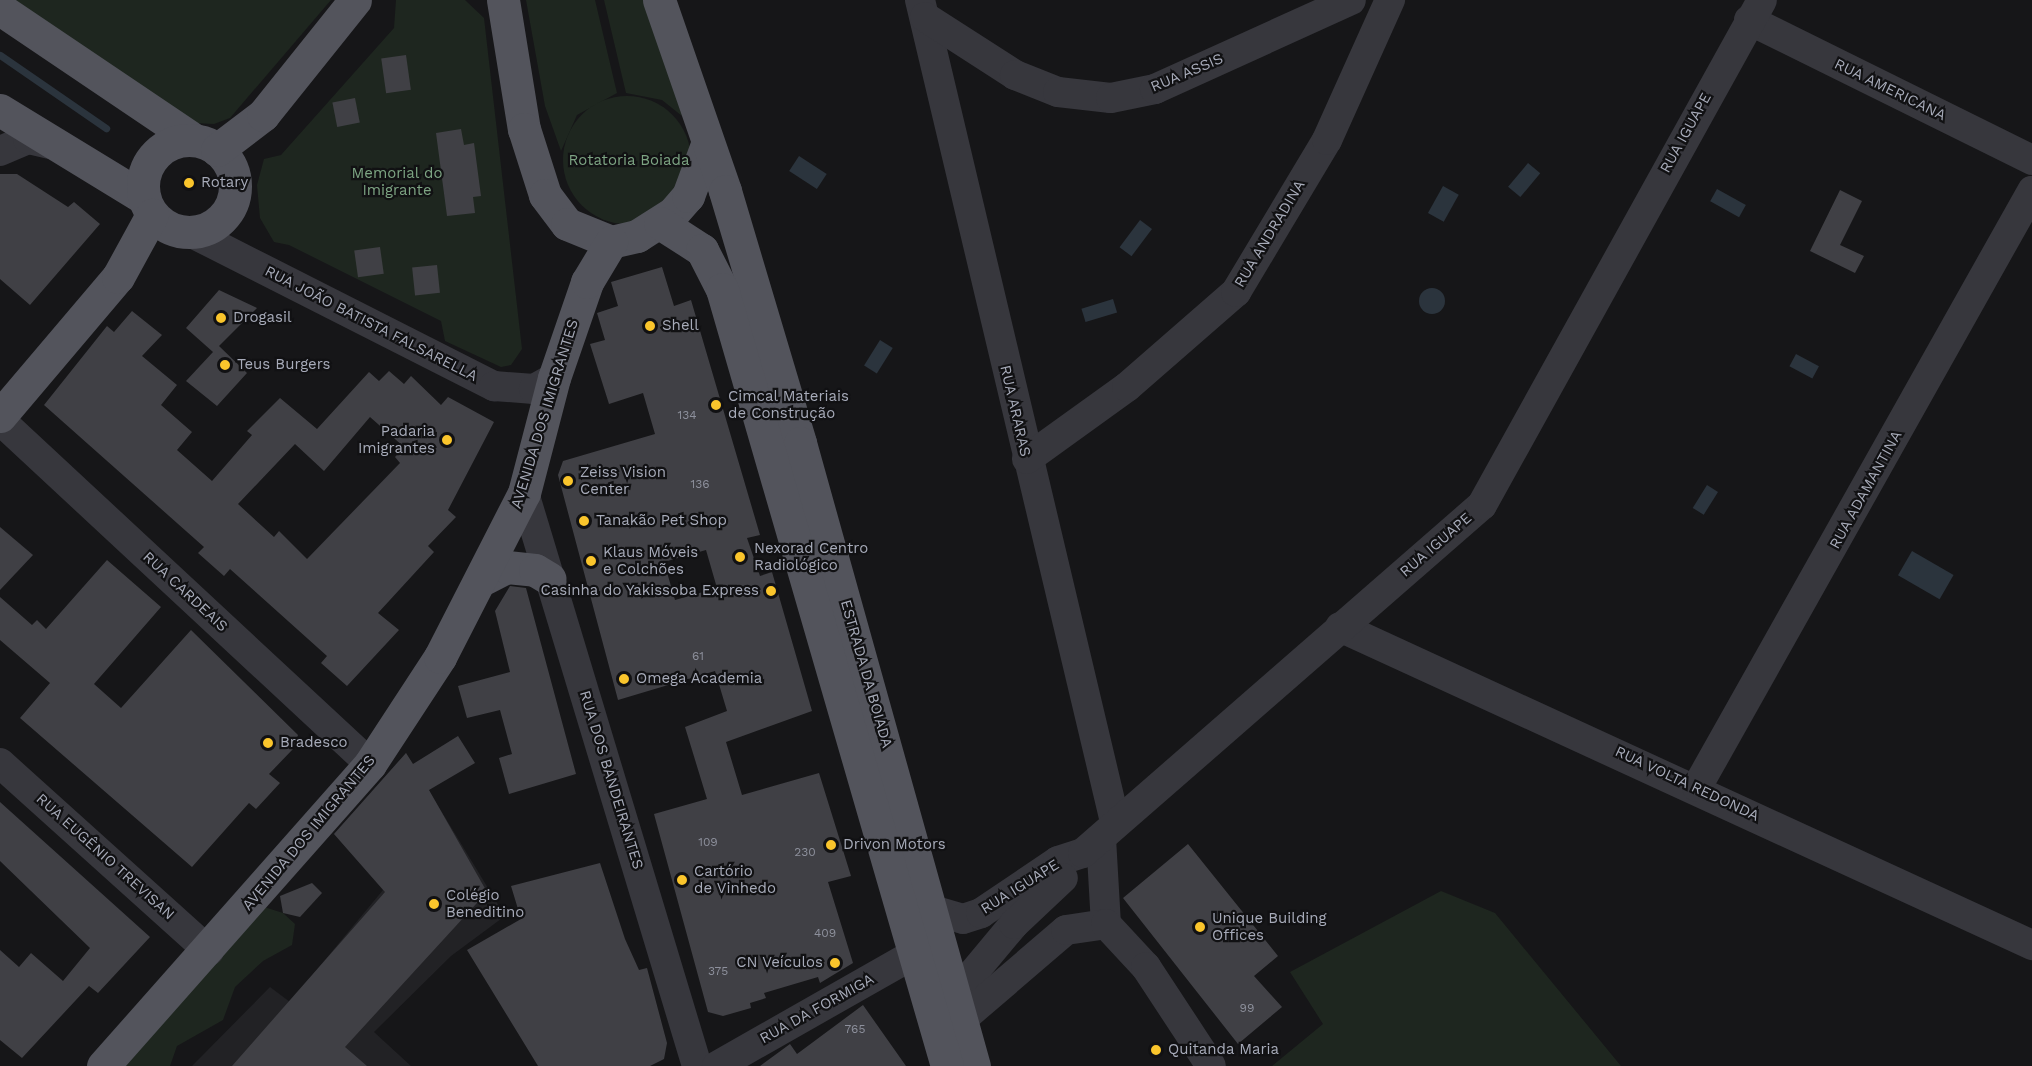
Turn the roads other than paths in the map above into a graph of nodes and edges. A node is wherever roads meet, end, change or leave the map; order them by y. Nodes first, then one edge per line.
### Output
1 (355, 0) edge
2 (503, 0) edge
3 (660, 0) edge
4 (1350, 0) edge
5 (1390, 0) edge
6 (0, 9) edge
7 (922, 9) edge
8 (1755, 10) edge
9 (0, 110) edge
10 (49, 144) junction
11 (205, 145) junction
12 (706, 147) junction
13 (0, 151) edge
14 (2032, 160) edge
15 (2032, 191) edge
16 (148, 207) junction
17 (660, 223) junction
18 (192, 233) junction
19 (611, 242) junction
20 (554, 378) junction
21 (0, 418) edge
22 (1027, 459) junction
23 (524, 493) junction
24 (483, 579) junction
25 (550, 579) junction
26 (1340, 627) junction
27 (0, 763) edge
28 (370, 764) junction
29 (1697, 787) junction
30 (1100, 837) junction
31 (932, 910) junction
32 (963, 919) junction
33 (1106, 924) junction
34 (2032, 945) edge
35 (209, 951) junction
36 (918, 952) junction
37 (978, 963) junction
38 (989, 994) junction
39 (958, 1008) junction
40 (104, 1066) edge
41 (698, 1066) edge
42 (717, 1066) edge
43 (947, 1066) edge
44 (974, 1066) edge
45 (1211, 1066) edge

1 - 11 main road
2 - 19 main road
3 - 12 main road, ESTRADA DA BOIADA
4 - 7 street, RUA ASSIS
5 - 22 street, RUA ANDRADINA
6 - 11 main road
7 - 22 street, RUA ARARAS
8 - 14 street, RUA AMERICANA
8 - 26 street, RUA IGUAPE
9 - 10 main road
10 - 13 street
10 - 16 main road
11 - 16 main road
11 - 18 main road
12 - 17 main road
12 - 31 main road, ESTRADA DA BOIADA
15 - 29 street, RUA ADAMANTINA
16 - 18 main road
16 - 21 main road
17 - 19 main road
17 - 36 main road, ESTRADA DA BOIADA
18 - 20 street, RUA JOÃO BATISTA FALSARELLA
19 - 20 main road, AVENIDA DOS IMIGRANTES
20 - 23 main road, AVENIDA DOS IMIGRANTES
21 - 28 street, RUA CARDEAIS
22 - 30 street, RUA ARARAS
23 - 24 main road, AVENIDA DOS IMIGRANTES
23 - 25 street, RUA DOS BANDEIRANTES
24 - 25 main road
24 - 28 main road, AVENIDA DOS IMIGRANTES
25 - 41 street, RUA DOS BANDEIRANTES
26 - 29 street, RUA VOLTA REDONDA
26 - 30 street, RUA IGUAPE
27 - 35 street, RUA EUGÊNIO TREVISAN
28 - 35 main road, AVENIDA DOS IMIGRANTES
29 - 34 street, RUA VOLTA REDONDA
30 - 32 street, RUA IGUAPE
30 - 33 street, RUA ARARAS
30 - 37 street
31 - 32 street, RUA IGUAPE
31 - 39 main road, ESTRADA DA BOIADA
32 - 37 street
33 - 38 street
33 - 45 street
35 - 40 main road, AVENIDA DOS IMIGRANTES
36 - 42 street, RUA DA FORMIGA
36 - 43 main road, ESTRADA DA BOIADA
37 - 38 street
37 - 39 street
38 - 39 street
39 - 44 main road, ESTRADA DA BOIADA

